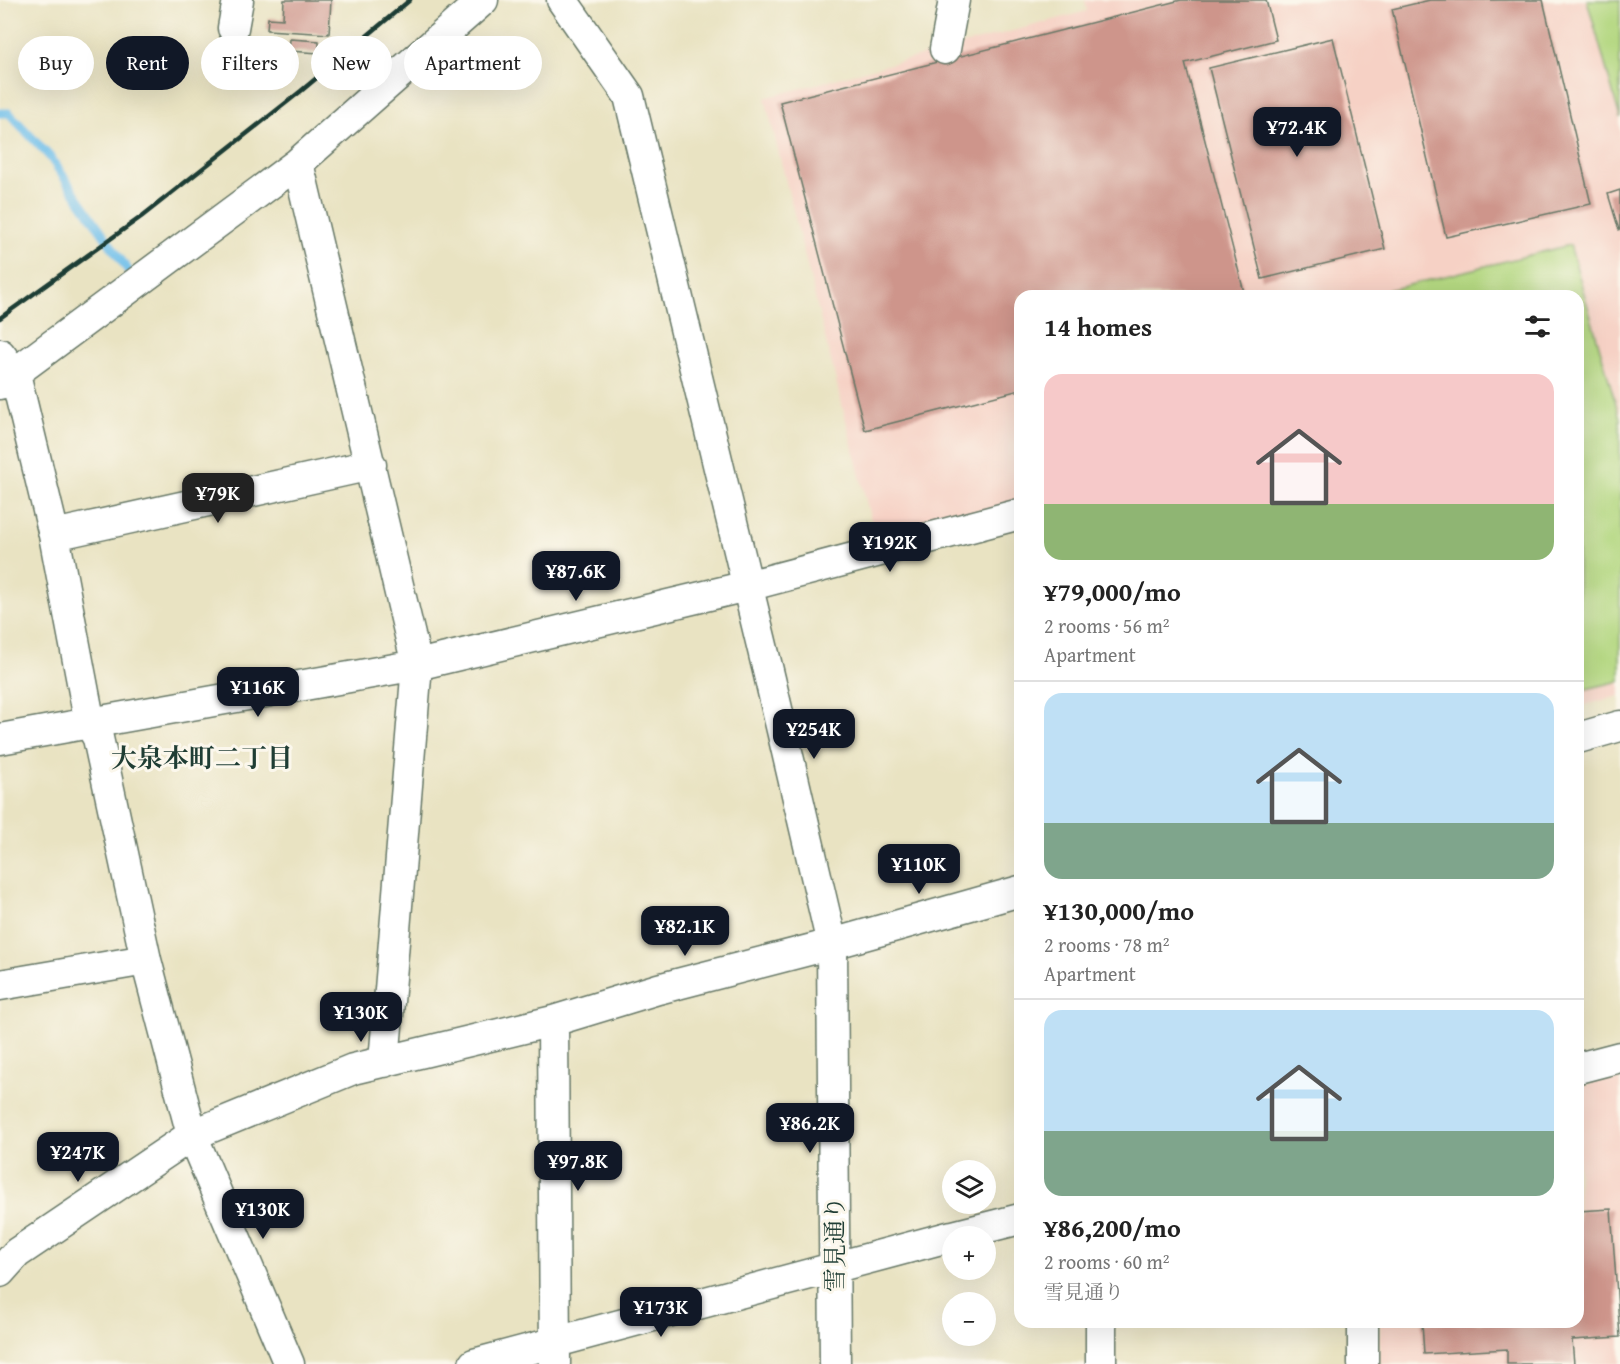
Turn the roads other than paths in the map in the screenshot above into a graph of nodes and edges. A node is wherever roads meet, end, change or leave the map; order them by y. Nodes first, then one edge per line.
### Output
1 (483, 0) edge
2 (562, 0) edge
3 (954, 0) edge
4 (945, 49) dead end
5 (298, 163) junction
6 (5, 371) edge
7 (371, 465) junction
8 (1014, 516) edge
9 (54, 535) junction
10 (747, 586) junction
11 (417, 665) junction
12 (90, 724) junction
13 (1620, 726) edge
14 (1584, 736) edge
15 (0, 739) edge
16 (1014, 893) edge
17 (832, 944) junction
18 (146, 960) junction
19 (0, 985) edge
20 (553, 1021) junction
21 (1620, 1057) edge
22 (384, 1062) junction
23 (1584, 1066) edge
24 (192, 1135) junction
25 (1014, 1221) edge
26 (992, 1226) edge
27 (942, 1239) edge
28 (836, 1266) junction
29 (0, 1272) edge
30 (1101, 1328) edge
31 (1363, 1328) edge
32 (555, 1353) edge
33 (289, 1364) edge
34 (474, 1364) edge
35 (835, 1364) edge
36 (1101, 1364) edge
37 (1363, 1364) edge

1 - 5 street
2 - 10 street, 雪見通り
3 - 4 street
5 - 6 street
5 - 7 street
6 - 9 street
7 - 9 street
7 - 11 street
8 - 10 street
9 - 12 street
10 - 11 street
10 - 17 street, 雪見通り
11 - 12 street
11 - 22 street
12 - 15 street
12 - 18 street
13 - 14 street
16 - 17 street
17 - 20 street
17 - 28 street, 雪見通り
18 - 19 street
18 - 24 street
20 - 22 street
20 - 32 street
21 - 23 street
22 - 24 street
24 - 29 street
24 - 33 street
25 - 26 street
27 - 28 street
28 - 32 street
28 - 35 street, 雪見通り
30 - 36 street
31 - 37 street
32 - 34 street

